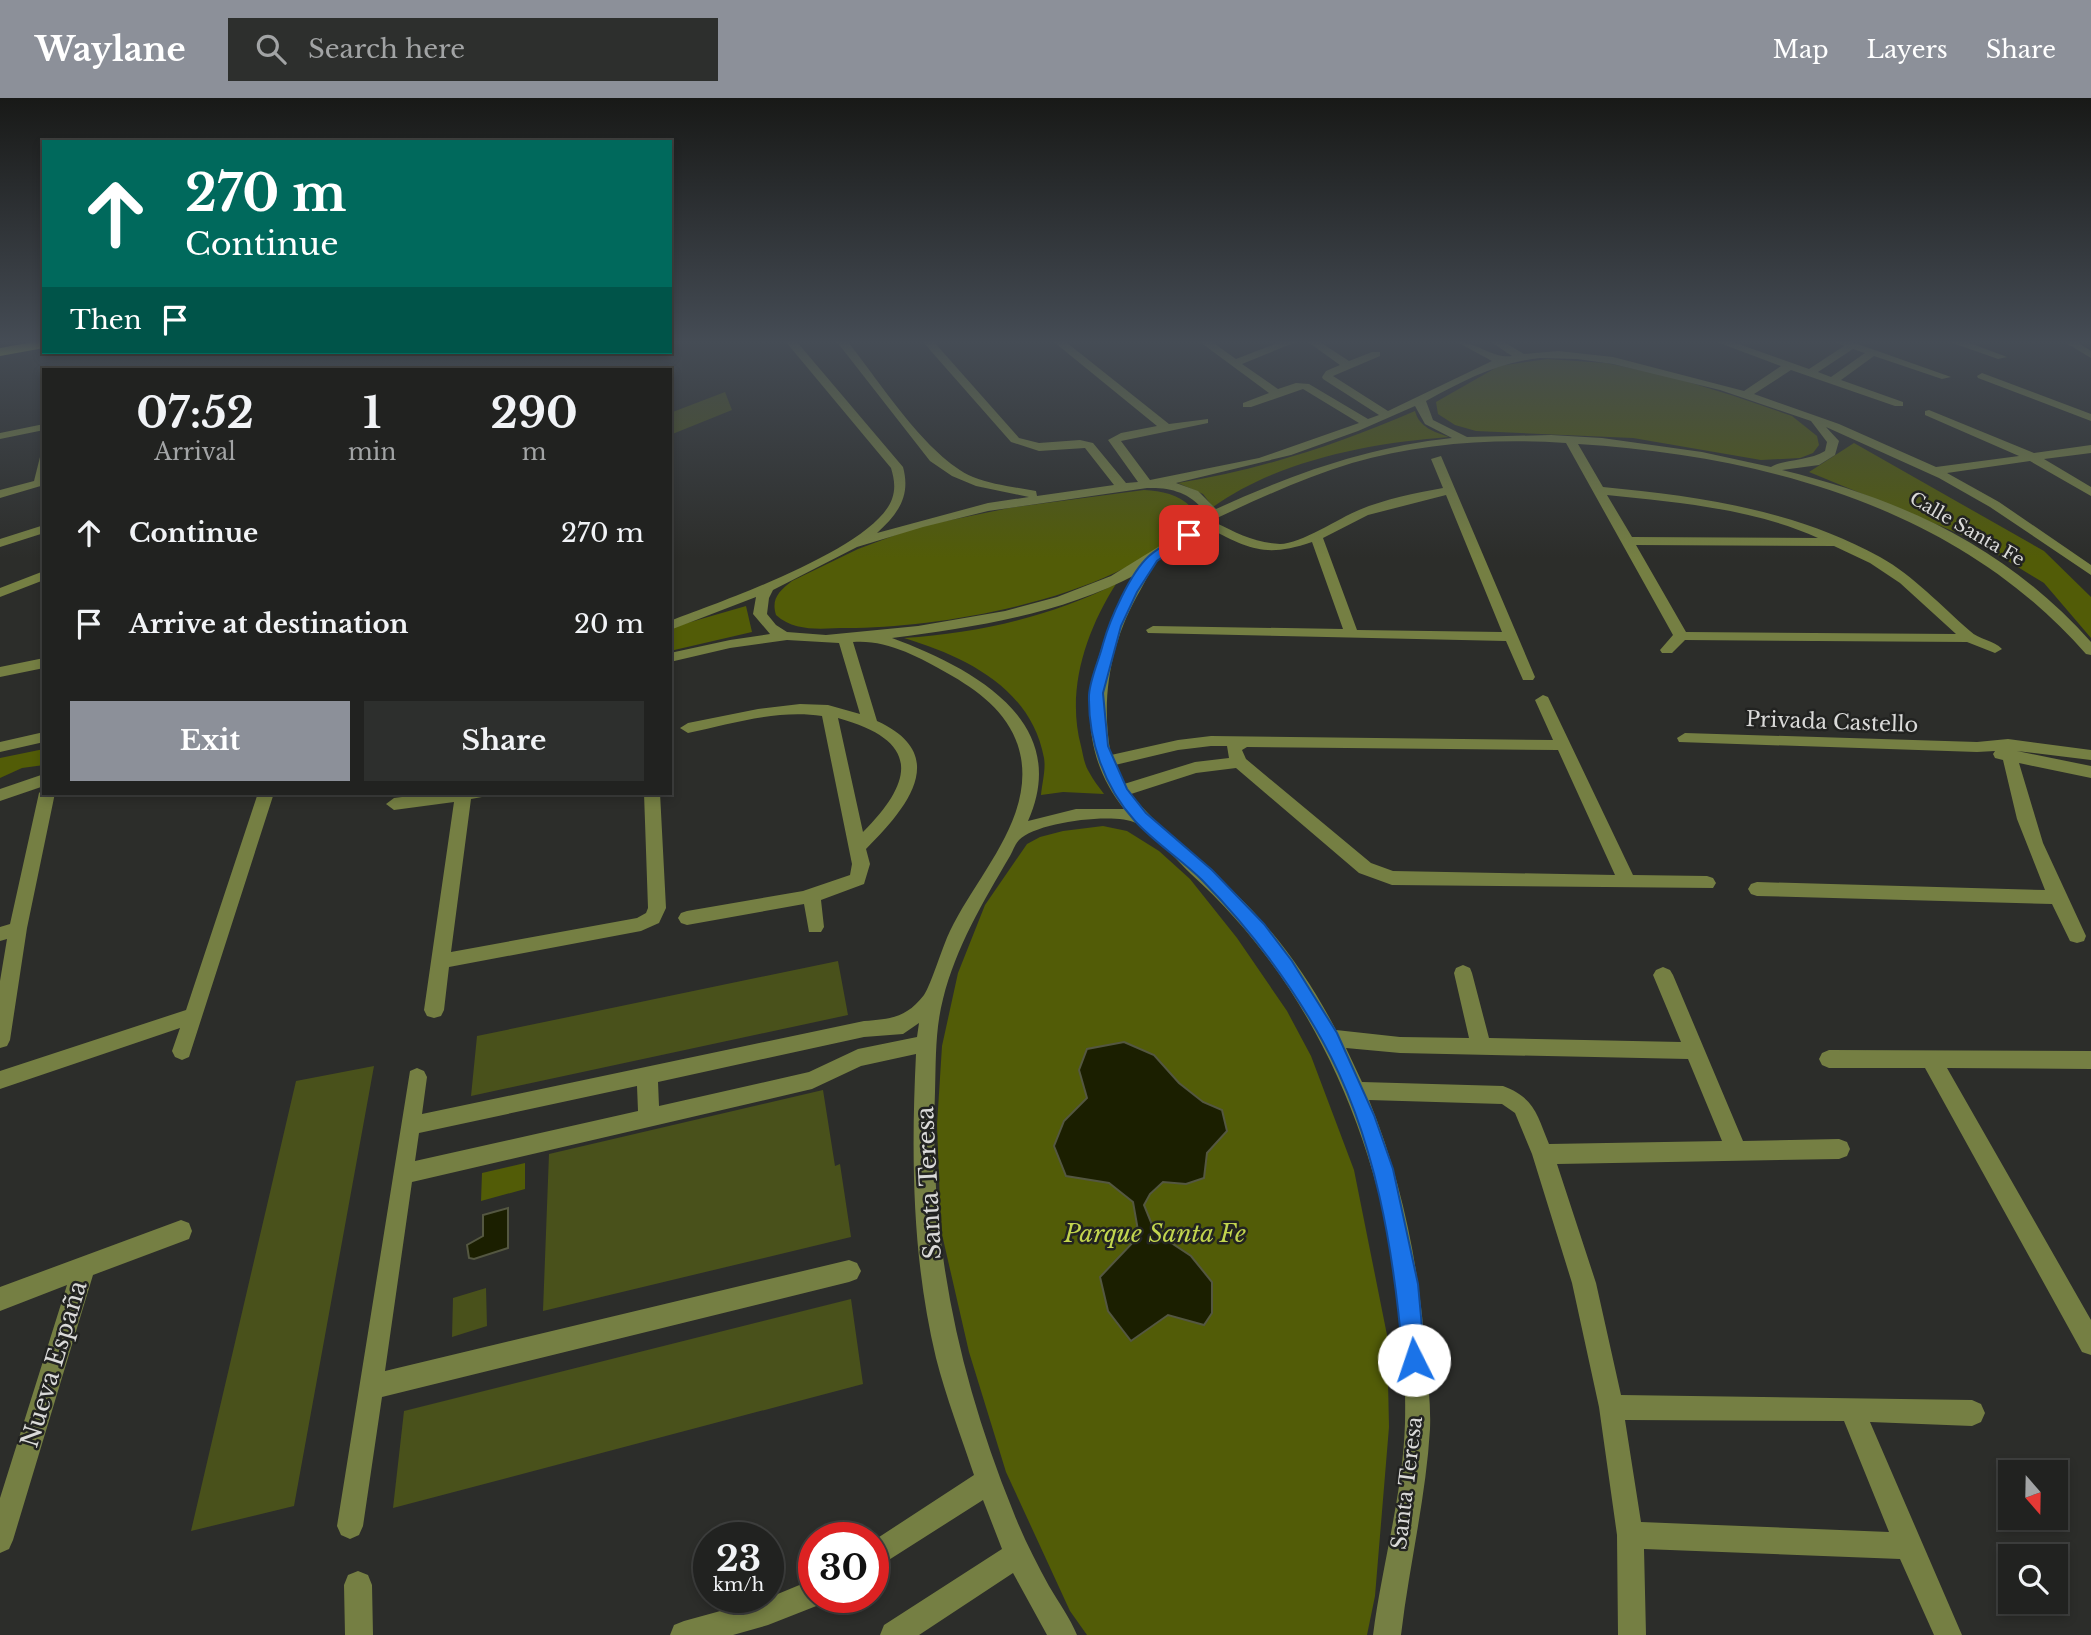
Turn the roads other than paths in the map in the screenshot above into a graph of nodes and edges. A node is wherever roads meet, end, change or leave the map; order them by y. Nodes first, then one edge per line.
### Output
1 (852, 414) edge
2 (899, 414) edge
3 (992, 414) edge
4 (1148, 414) edge
5 (1352, 414) edge
6 (1423, 414) edge
7 (1802, 414) joint
8 (1931, 414) edge
9 (1387, 415) edge
10 (1204, 421) dead end
11 (1367, 423) junction
12 (42, 427) edge
13 (1166, 428) junction
14 (0, 436) edge
15 (2091, 436) edge
16 (1469, 440) junction
17 (1571, 441) junction
18 (2091, 449) edge
19 (2062, 453) junction
20 (2032, 457) junction
21 (1437, 459) dead end
22 (1752, 465) junction
23 (42, 471) edge
24 (1934, 471) junction
25 (1163, 483) junction
26 (1147, 484) junction
27 (1122, 488) junction
28 (1598, 490) junction
29 (1450, 491) junction
30 (2091, 492) edge
31 (0, 494) edge
32 (1053, 496) junction
33 (1772, 517) junction
34 (1211, 519) junction
35 (42, 530) edge
36 (1316, 536) junction
37 (1627, 541) junction
38 (1841, 542) junction
39 (0, 543) edge
40 (1772, 543) junction
41 (856, 544) junction
42 (1153, 559) junction
43 (2091, 571) edge
44 (42, 576) edge
45 (768, 587) junction
46 (0, 593) edge
47 (672, 625) edge
48 (1153, 630) dead end
49 (1352, 635) junction
50 (786, 636) junction
51 (872, 636) junction
52 (1681, 636) junction
53 (1511, 637) junction
54 (1969, 638) junction
55 (845, 639) junction
56 (1995, 649) dead end
57 (1667, 650) dead end
58 (2091, 651) edge
59 (672, 658) edge
60 (42, 663) edge
61 (0, 673) edge
62 (1528, 677) dead end
63 (1544, 700) dead end
64 (828, 710) junction
65 (870, 723) junction
66 (688, 728) dead end
67 (42, 737) edge
68 (1685, 738) dead end
69 (1245, 740) junction
70 (1562, 745) junction
71 (0, 747) edge
72 (2009, 750) junction
73 (2091, 755) edge
74 (1106, 762) junction
75 (1239, 762) junction
76 (2091, 772) edge
77 (42, 781) edge
78 (1121, 791) junction
79 (0, 795) edge
80 (46, 795) edge
81 (265, 795) edge
82 (430, 795) edge
83 (469, 795) edge
84 (652, 795) edge
85 (394, 804) dead end
86 (1140, 817) junction
87 (1016, 833) junction
88 (858, 848) junction
89 (1627, 882) junction
90 (1707, 883) dead end
91 (1757, 889) dead end
92 (812, 895) junction
93 (2057, 897) junction
94 (687, 918) dead end
95 (815, 927) dead end
96 (9, 931) edge
97 (2077, 936) dead end
98 (442, 961) junction
99 (1463, 973) dead end
100 (1663, 975) dead end
101 (933, 998) junction
102 (434, 1010) dead end
103 (192, 1016) junction
104 (1331, 1038) junction
105 (0, 1040) edge
106 (928, 1043) junction
107 (1481, 1046) junction
108 (182, 1051) dead end
109 (1694, 1051) junction
110 (1829, 1059) dead end
111 (1931, 1059) junction
112 (2091, 1060) edge
113 (647, 1075) junction
114 (417, 1077) dead end
115 (0, 1080) edge
116 (1355, 1091) junction
117 (649, 1117) junction
118 (410, 1126) junction
119 (1735, 1149) junction
120 (1839, 1149) dead end
121 (1543, 1154) junction
122 (403, 1174) junction
123 (181, 1231) dead end
124 (84, 1268) junction
125 (849, 1271) dead end
126 (0, 1299) edge
127 (2091, 1343) edge
128 (370, 1388) junction
129 (1611, 1408) junction
130 (1852, 1409) junction
131 (1972, 1413) dead end
132 (988, 1481) junction
133 (350, 1526) dead end
134 (1630, 1535) junction
135 (0, 1540) edge
136 (889, 1546) edge
137 (1908, 1546) junction
138 (1018, 1554) junction
139 (358, 1585) dead end
140 (798, 1599) edge
141 (359, 1635) edge
142 (684, 1635) edge
143 (894, 1635) edge
144 (1063, 1635) edge
145 (1387, 1635) edge
146 (1632, 1635) edge
147 (1948, 1635) edge

1 - 41 street
2 - 32 street
3 - 27 street
4 - 13 street
5 - 11 street
6 - 16 street, Calle Santa Fe
7 - 22 street
7 - 24 street, Calle Santa Fe
8 - 20 street
9 - 11 street, Calle Santa Fe
10 - 13 street
11 - 25 street, Calle Santa Fe
12 - 14 street
13 - 26 street
15 - 19 street
16 - 17 street, Calle Santa Fe
16 - 34 street, Calle Santa Fe
17 - 22 street, Calle Santa Fe
17 - 28 street
18 - 19 street
19 - 20 street
20 - 24 street
20 - 30 street
21 - 29 street
22 - 58 street, Calle Santa Fe
23 - 31 street
24 - 43 street, Calle Santa Fe
25 - 26 street, Calle Santa Fe
25 - 34 street
26 - 27 street, Calle Santa Fe
27 - 32 street, Calle Santa Fe
28 - 33 street
28 - 37 street
29 - 36 street
29 - 53 street
32 - 41 street
33 - 38 street
33 - 40 street
34 - 36 street
34 - 42 street, Calle Santa Fe
35 - 39 street
36 - 49 street
37 - 40 street
37 - 52 street
38 - 40 street
38 - 54 street
41 - 45 street
42 - 51 street, Calle Santa Fe
42 - 74 street, Santa Teresa
44 - 46 street
45 - 47 street
45 - 50 street
48 - 49 street
49 - 53 street
50 - 55 street, Calle Santa Fe
50 - 59 street
51 - 55 street, Calle Santa Fe
51 - 87 street, Santa Teresa
52 - 54 street
52 - 57 street
53 - 62 street
54 - 56 street
55 - 65 street
60 - 61 street
63 - 70 street
64 - 65 street
64 - 66 street
64 - 88 street
65 - 88 street
67 - 71 street
68 - 72 street, Privada Castello
69 - 70 street
69 - 74 street
69 - 75 street
70 - 89 street
72 - 73 street, Privada Castello
72 - 76 street
72 - 93 street
74 - 78 street, Santa Teresa
75 - 78 street
75 - 89 street
77 - 79 street
78 - 86 street, Santa Teresa
80 - 96 street
81 - 103 street
82 - 85 street
83 - 98 street
84 - 98 street
86 - 87 street
86 - 104 street, Santa Teresa
87 - 101 street, Santa Teresa
88 - 92 street
89 - 90 street
91 - 93 street
92 - 94 street
92 - 95 street
93 - 97 street
96 - 105 street
98 - 102 street
99 - 107 street
100 - 109 street
101 - 106 street, Santa Teresa
101 - 113 street, Santa Teresa
103 - 108 street
103 - 115 street
104 - 107 street
104 - 116 street, Santa Teresa
106 - 117 street
106 - 132 street, Santa Teresa
107 - 109 street
109 - 119 street
110 - 111 street
111 - 112 street
111 - 127 street
113 - 117 street
113 - 118 street, Santa Teresa
114 - 118 street
116 - 121 street
116 - 145 street, Santa Teresa
117 - 122 street
118 - 122 street
119 - 120 street
119 - 121 street
121 - 129 street
122 - 128 street
123 - 124 street
124 - 126 street
124 - 135 street, Nueva España
125 - 128 street
128 - 133 street
129 - 130 street
129 - 134 street
130 - 131 street
130 - 137 street
132 - 136 street
132 - 138 street, Santa Teresa
134 - 137 street
134 - 146 street
137 - 147 street
138 - 143 street
138 - 144 street, Santa Teresa
139 - 141 street
140 - 142 street

